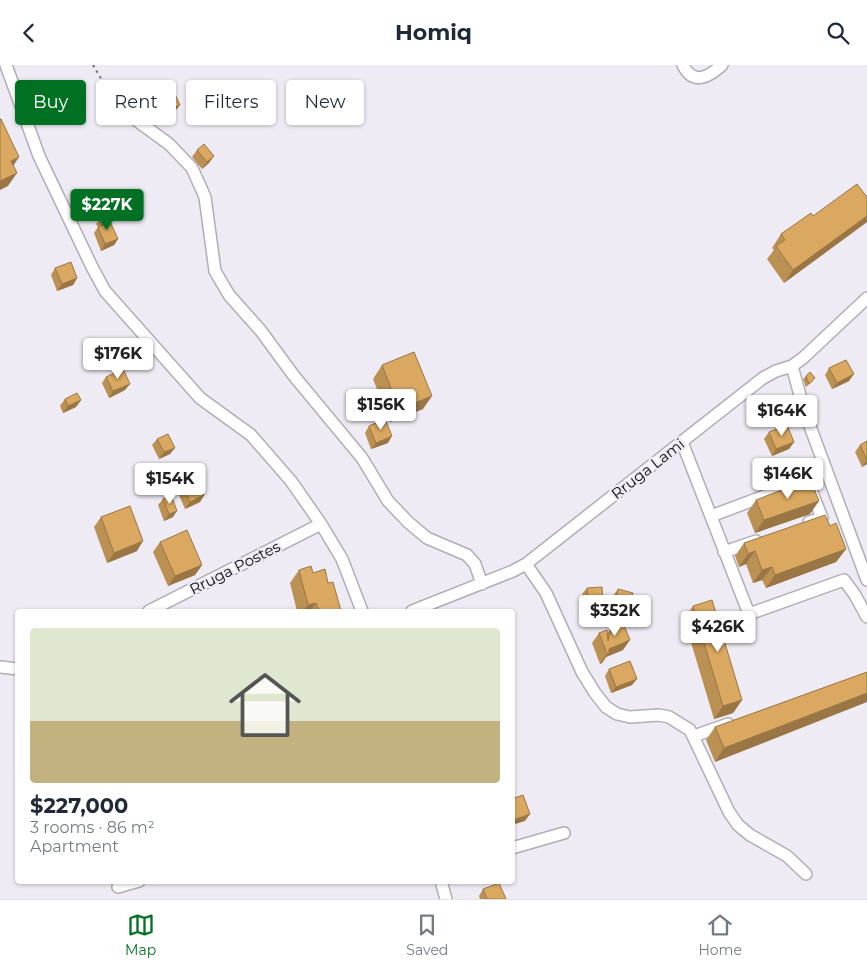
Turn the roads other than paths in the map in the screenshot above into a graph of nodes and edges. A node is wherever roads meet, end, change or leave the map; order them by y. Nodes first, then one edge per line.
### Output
1 (6, 65) edge
2 (684, 65) edge
3 (722, 65) edge
4 (143, 125) edge
5 (867, 299) edge
6 (785, 369) junction
7 (682, 442) junction
8 (711, 516) junction
9 (321, 524) junction
10 (795, 527) edge
11 (769, 536) edge
12 (724, 552) junction
13 (526, 564) junction
14 (867, 580) edge
15 (482, 583) junction
16 (153, 609) edge
17 (361, 609) edge
18 (417, 609) edge
19 (867, 617) edge
20 (0, 667) edge
21 (15, 669) edge
22 (740, 720) edge
23 (694, 736) junction
24 (564, 833) dead end
25 (515, 847) edge
26 (806, 874) dead end
27 (128, 884) edge
28 (442, 884) edge
29 (118, 887) dead end
30 (446, 899) edge

1 - 9 street
2 - 3 street
4 - 15 street
5 - 6 street, Rruga Lami
6 - 7 street, Rruga Lami
6 - 14 street
7 - 8 street
7 - 13 street, Rruga Lami
8 - 10 street
8 - 12 street
9 - 16 street, Rruga Postes
9 - 17 street
11 - 12 street
12 - 19 street
13 - 15 street, Rruga Lami
13 - 23 street
15 - 18 street, Rruga Lami
20 - 21 street
22 - 23 street
23 - 26 street
24 - 25 street
27 - 29 street
28 - 30 street

